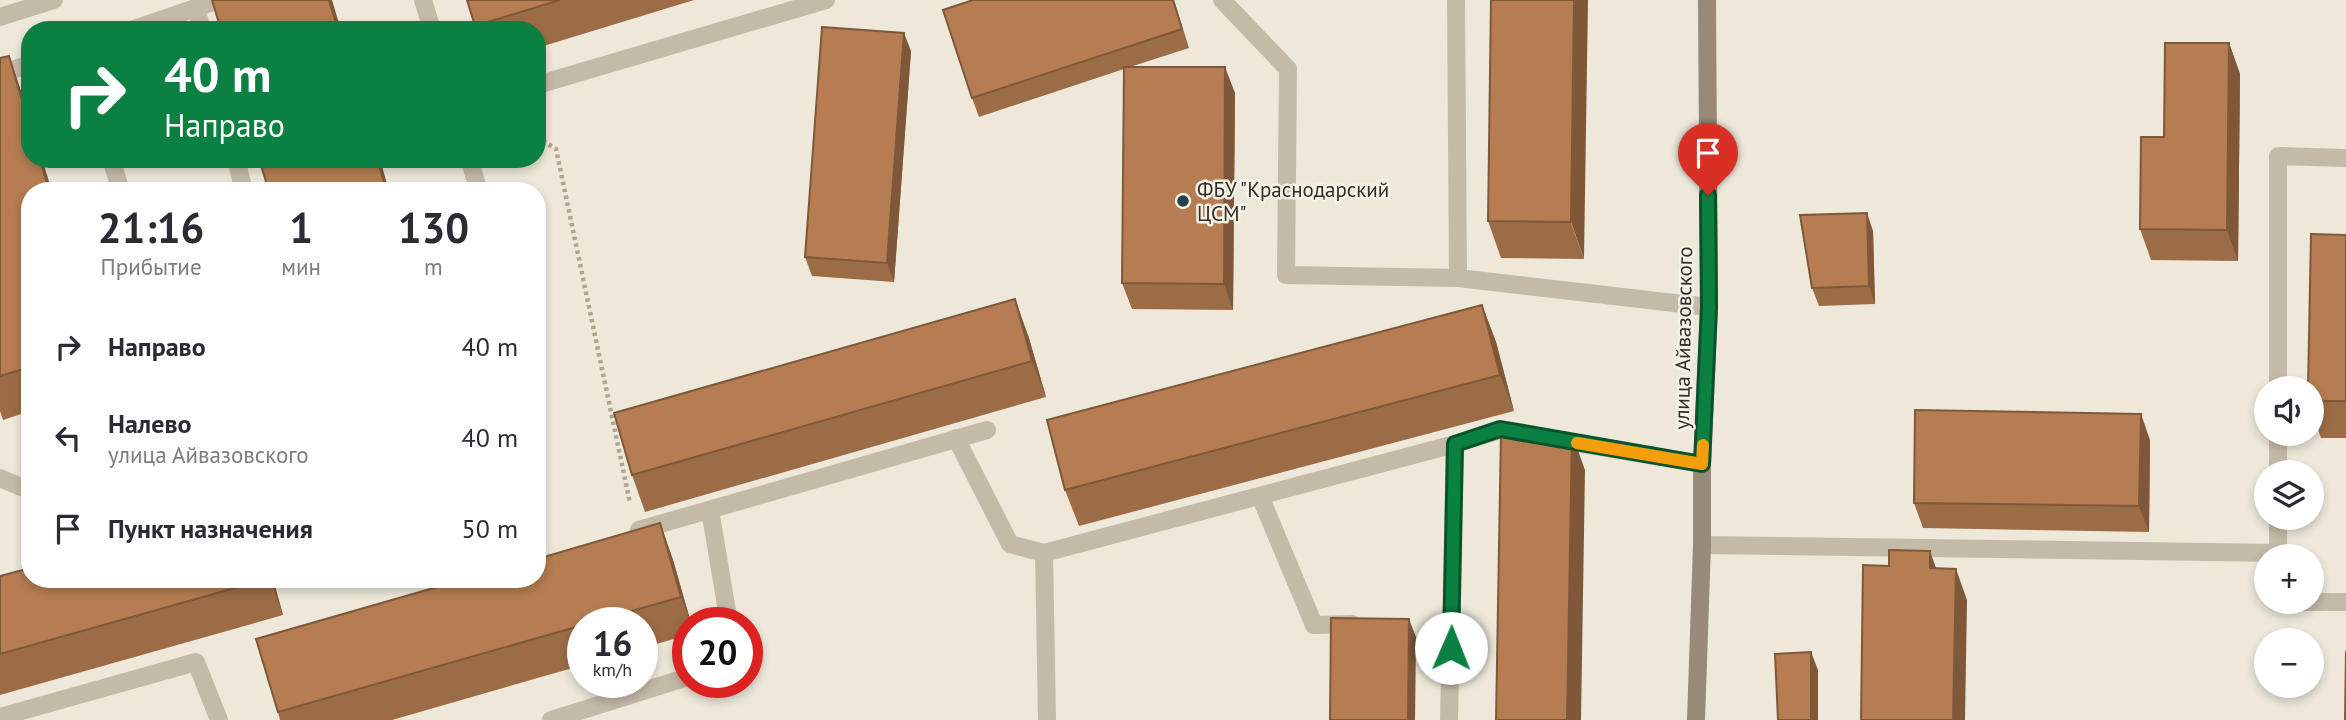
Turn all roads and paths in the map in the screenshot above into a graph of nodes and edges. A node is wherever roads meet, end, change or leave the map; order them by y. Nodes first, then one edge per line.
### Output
1 (54, 0) edge
2 (219, 0) edge
3 (423, 0) edge
4 (826, 0) edge
5 (1222, 0) edge
6 (1456, 0) edge
7 (1707, 0) edge
8 (196, 8) junction
9 (0, 17) edge
10 (158, 21) edge
11 (200, 21) edge
12 (429, 21) edge
13 (21, 67) edge
14 (0, 74) edge
15 (546, 82) edge
16 (546, 142) edge
17 (2346, 158) edge
18 (1458, 278) junction
19 (1709, 307) junction
20 (2278, 376) edge
21 (986, 430) dead end
22 (957, 438) junction
23 (1455, 444) junction
24 (1702, 464) junction
25 (0, 478) edge
26 (21, 487) edge
27 (1260, 496) junction
28 (710, 510) junction
29 (636, 531) joint
30 (1702, 545) junction
31 (1044, 553) junction
32 (2254, 555) edge
33 (2324, 602) edge
34 (2346, 602) edge
35 (726, 607) edge
36 (1363, 624) edge
37 (672, 682) edge
38 (0, 717) edge
39 (219, 720) edge
40 (551, 720) edge
41 (1046, 720) edge
42 (1449, 720) edge
43 (1696, 720) edge

1 - 9 lane
2 - 8 lane
3 - 12 lane
4 - 15 lane
5 - 18 lane
6 - 18 lane
7 - 19 street, улица Айвазовского
8 - 10 lane
8 - 11 lane
13 - 14 lane
16 - 29 path
17 - 20 lane
18 - 19 lane
19 - 24 street, улица Айвазовского
21 - 22 lane
22 - 28 lane
22 - 31 lane
23 - 24 lane
23 - 27 lane
23 - 42 lane
24 - 30 street, улица Айвазовского
25 - 26 lane
27 - 31 lane
27 - 36 lane
28 - 29 lane
28 - 35 lane
30 - 32 lane
30 - 43 street, улица Айвазовского
31 - 41 lane
33 - 34 lane
37 - 40 lane
38 - 39 lane

